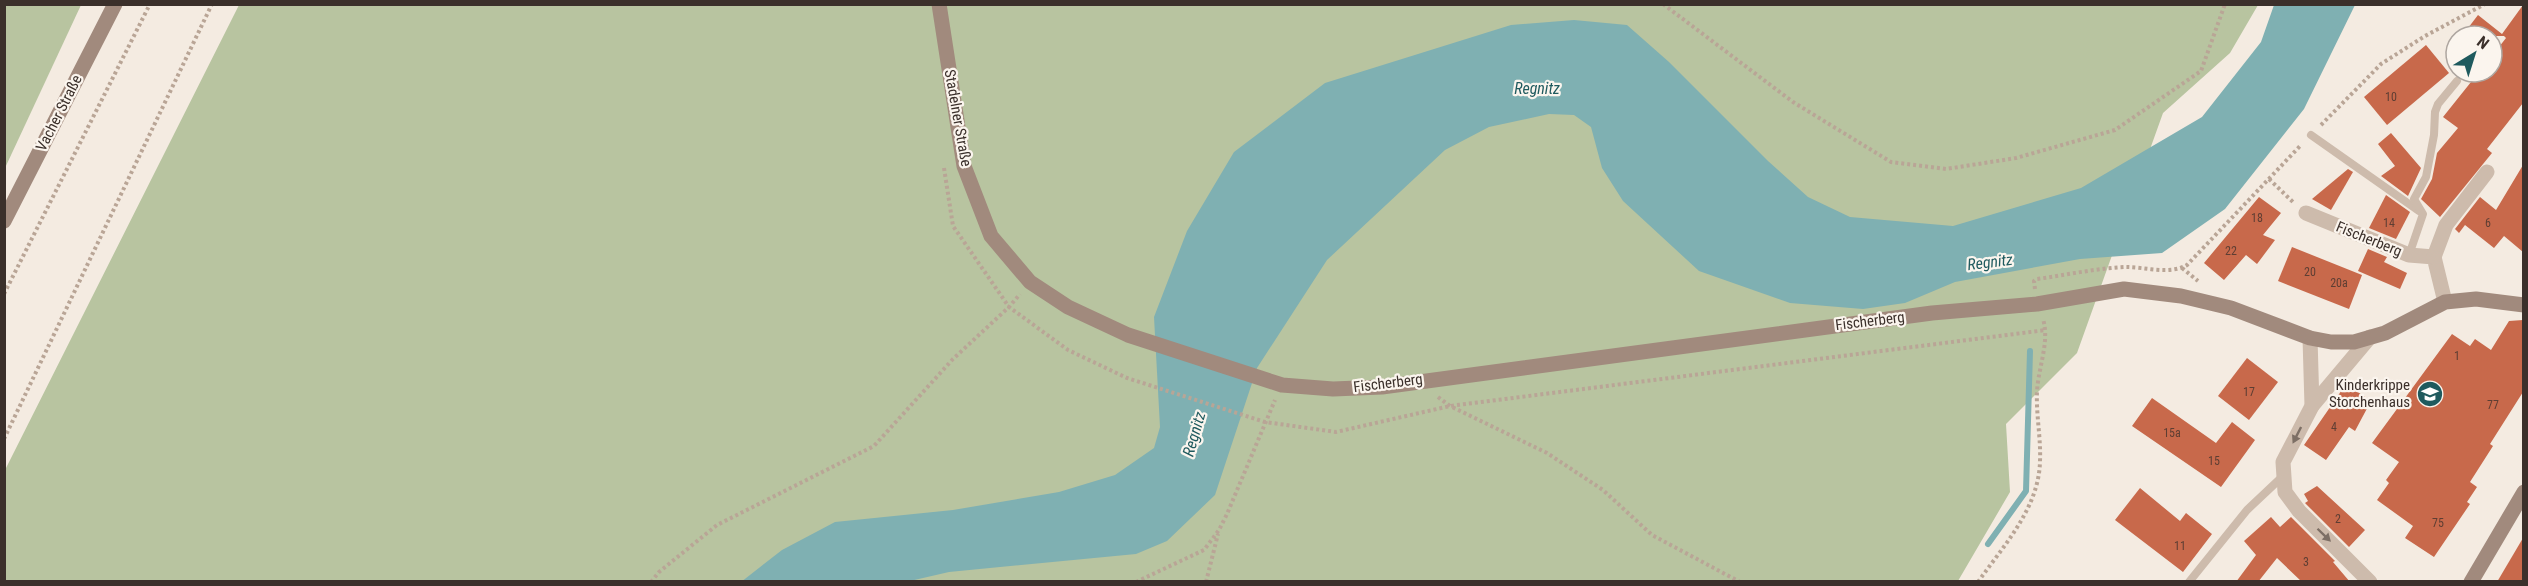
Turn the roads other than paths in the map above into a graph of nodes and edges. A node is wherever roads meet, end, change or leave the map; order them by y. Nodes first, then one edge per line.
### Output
1 (115, 4) edge
2 (939, 4) edge
3 (2455, 84) edge
4 (2311, 135) road end
5 (2487, 172) dead end
6 (2306, 213) dead end
7 (2422, 213) junction
8 (4, 221) edge
9 (2409, 255) junction
10 (2434, 257) junction
11 (2445, 302) junction
12 (2523, 305) edge
13 (1128, 335) joint
14 (2370, 337) junction
15 (2310, 338) junction
16 (2312, 406) junction
17 (2282, 477) junction
18 (2523, 492) edge
19 (2370, 581) edge
20 (2189, 582) edge
21 (2471, 582) edge

1 - 8 main road, Vacher Straße
2 - 13 main road, Stadelner Straße
3 - 7 lane
4 - 7 lane
5 - 10 street
6 - 9 street, Fischerberg
7 - 9 lane
9 - 10 street, Fischerberg
10 - 11 street
11 - 12 main road, Fischerberg
11 - 14 main road, Fischerberg
13 - 15 main road, Fischerberg
14 - 15 main road, Fischerberg
14 - 16 street
15 - 16 street
16 -> 17 street
17 -> 19 street
17 - 20 lane
18 - 21 main road

